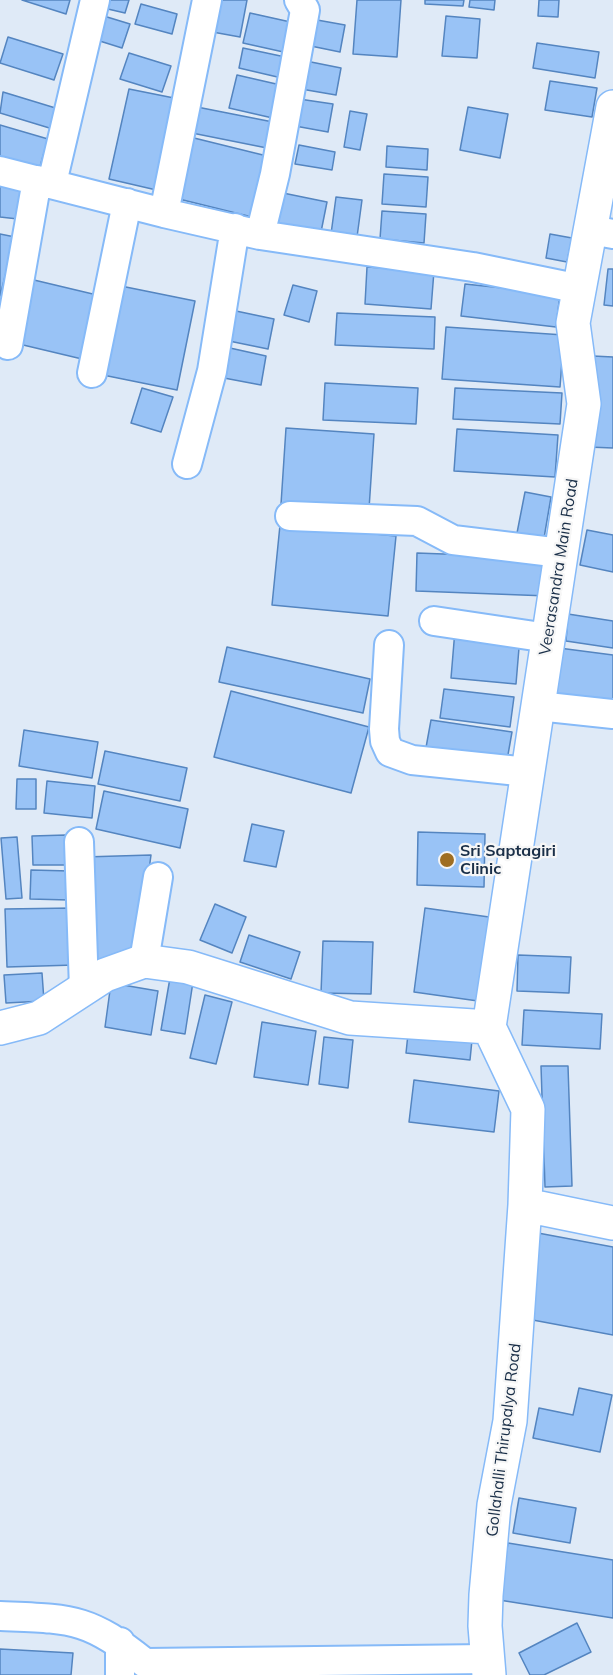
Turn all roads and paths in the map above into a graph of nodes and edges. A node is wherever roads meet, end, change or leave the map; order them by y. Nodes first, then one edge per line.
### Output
1 (95, 0) edge
2 (207, 0) edge
3 (299, 0) edge
4 (613, 107) edge
5 (0, 171) edge
6 (44, 182) junction
7 (127, 203) junction
8 (164, 213) junction
9 (248, 231) junction
10 (602, 232) edge
11 (580, 289) junction
12 (8, 345) dead end
13 (92, 373) dead end
14 (187, 464) dead end
15 (290, 516) dead end
16 (561, 553) junction
17 (434, 621) dead end
18 (548, 638) junction
19 (389, 645) dead end
20 (538, 706) junction
21 (613, 714) edge
22 (528, 772) junction
23 (79, 843) dead end
24 (158, 877) dead end
25 (144, 961) junction
26 (84, 989) junction
27 (489, 1027) junction
28 (0, 1028) edge
29 (525, 1204) junction
30 (613, 1223) edge
31 (0, 1616) edge
32 (120, 1642) junction
33 (488, 1667) edge
34 (120, 1675) edge

1 - 6 street
2 - 8 street
3 - 9 street
4 - 10 street, Veerasandra Main Road
5 - 6 street
6 - 7 street
6 - 12 street
7 - 8 street
7 - 13 street
8 - 9 street
9 - 11 street
9 - 14 street
10 - 11 street, Veerasandra Main Road
11 - 16 street, Veerasandra Main Road
15 - 16 street
16 - 18 street, Veerasandra Main Road
17 - 18 street
18 - 20 street, Veerasandra Main Road
19 - 22 street
20 - 21 street
20 - 22 street, Veerasandra Main Road
22 - 27 street, Veerasandra Main Road
23 - 26 street
24 - 25 street
25 - 26 street
25 - 27 street
26 - 28 street
27 - 29 street, Gollahalli Thirupalya Road
29 - 30 street
29 - 33 street, Gollahalli Thirupalya Road
31 - 32 street
32 - 33 street
32 - 34 street

